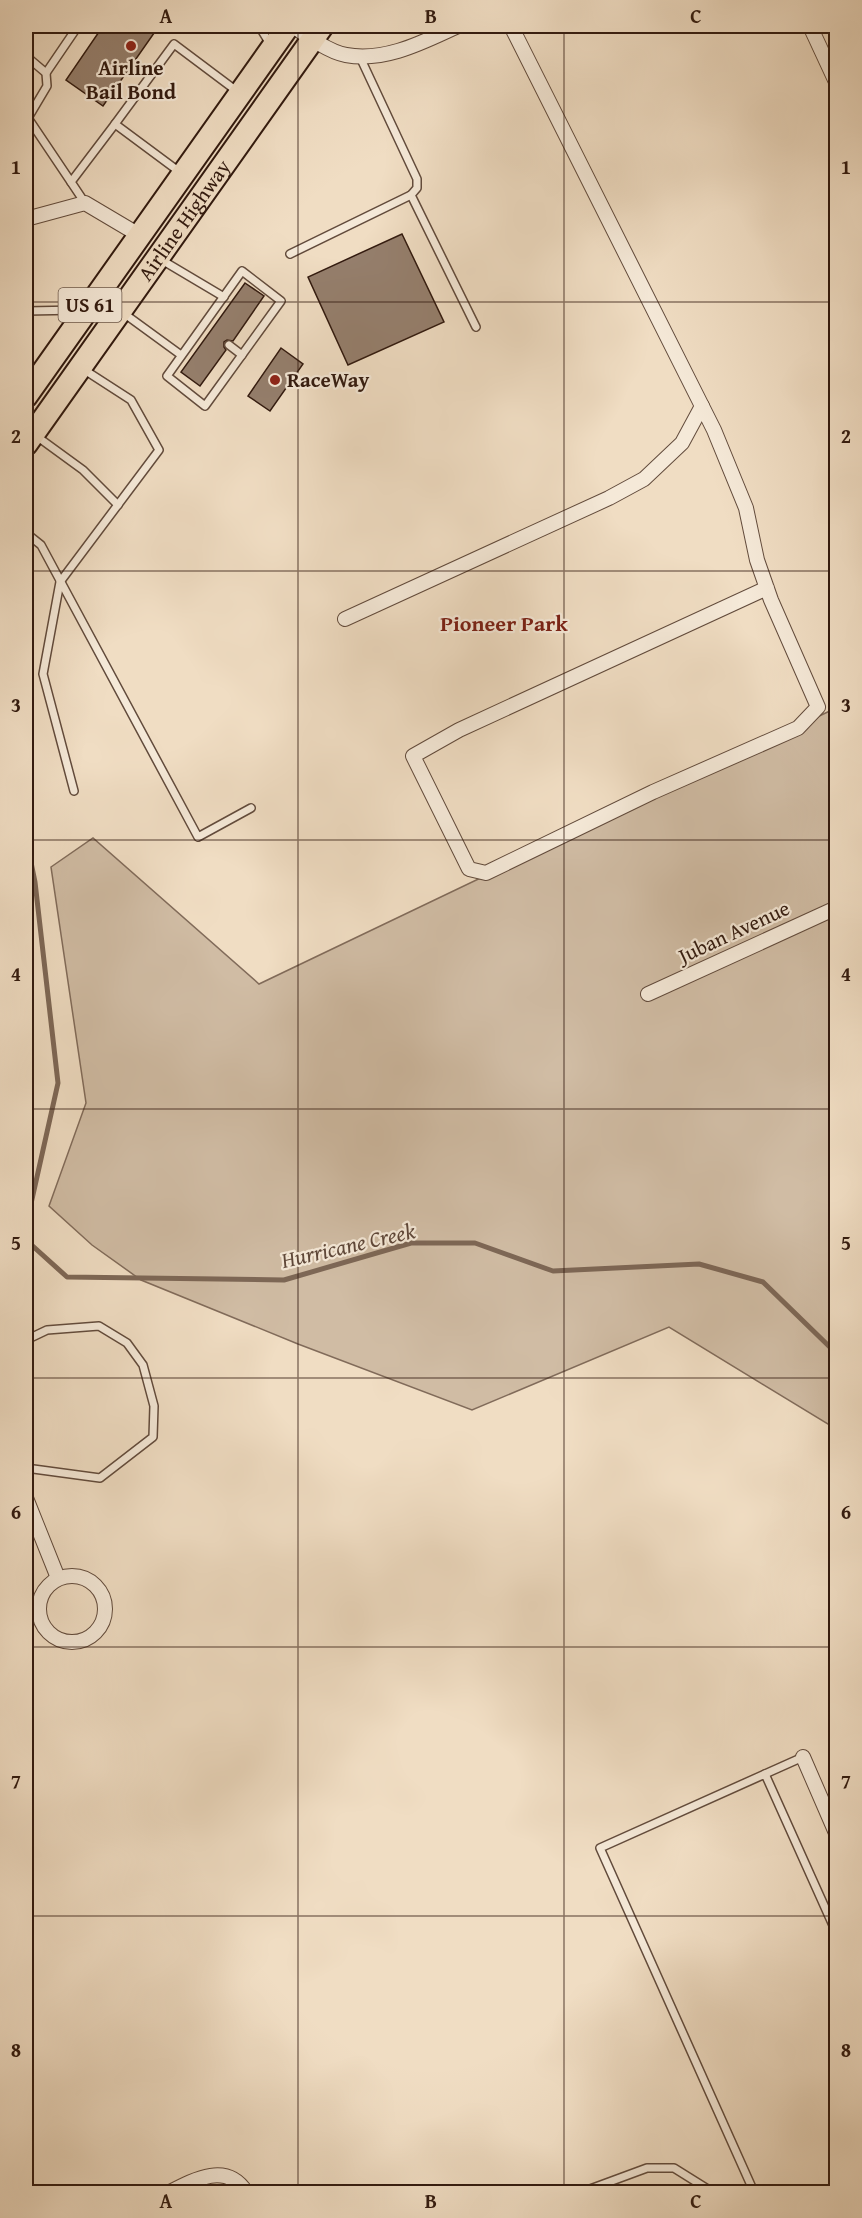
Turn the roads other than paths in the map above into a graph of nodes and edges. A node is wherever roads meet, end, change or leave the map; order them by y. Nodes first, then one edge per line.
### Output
1 (78, 26) edge
2 (259, 26) edge
3 (288, 26) edge
4 (293, 26) edge
5 (458, 26) edge
6 (511, 26) edge
7 (810, 26) edge
8 (317, 32) edge
9 (272, 48) junction
10 (26, 56) edge
11 (359, 56) junction
12 (46, 73) junction
13 (837, 82) edge
14 (240, 93) junction
15 (115, 124) junction
16 (183, 174) junction
17 (71, 182) junction
18 (411, 195) junction
19 (85, 203) junction
20 (26, 219) edge
21 (139, 235) junction
22 (290, 254) dead end
23 (158, 257) junction
24 (224, 297) junction
25 (87, 310) junction
26 (26, 311) edge
27 (120, 311) junction
28 (203, 327) junction
29 (476, 327) dead end
30 (210, 332) dead end
31 (229, 345) dead end
32 (182, 355) junction
33 (242, 356) junction
34 (80, 367) junction
35 (26, 396) edge
36 (702, 406) junction
37 (29, 439) edge
38 (118, 505) junction
39 (26, 532) edge
40 (60, 582) junction
41 (766, 588) junction
42 (345, 619) dead end
43 (74, 791) dead end
44 (251, 808) dead end
45 (837, 908) edge
46 (648, 994) dead end
47 (26, 1340) edge
48 (26, 1468) edge
49 (26, 1498) edge
50 (58, 1578) junction
51 (803, 1757) joint
52 (765, 1774) junction
53 (837, 1833) edge
54 (837, 1932) edge
55 (170, 2193) edge
56 (246, 2193) edge
57 (582, 2193) edge
58 (709, 2193) edge
59 (754, 2193) edge

1 - 12 lane
2 - 9 lane
3 - 9 highway, Airline Highway / US 61
4 - 8 street
5 - 11 street
6 - 36 street
7 - 13 street
8 - 11 street
8 - 23 highway, Airline Highway / US 61
9 - 14 highway, Airline Highway / US 61
10 - 12 lane
11 - 18 lane
12 - 17 lane
14 - 15 lane
14 - 16 highway, Airline Highway / US 61
15 - 16 lane
15 - 17 lane
16 - 21 highway, Airline Highway / US 61
17 - 19 lane
18 - 22 lane
18 - 29 lane
19 - 20 street
19 - 21 street
21 - 23 highway
21 - 25 highway, Airline Highway / US 61
23 - 24 lane
23 - 27 highway, Airline Highway / US 61
24 - 28 lane
24 - 33 lane
25 - 26 lane
25 - 35 highway, Airline Highway / US 61
27 - 32 lane
27 - 34 highway, Airline Highway / US 61
28 - 30 lane
28 - 32 lane
31 - 33 lane
32 - 33 lane
34 - 37 highway, Airline Highway / US 61
34 - 38 lane
36 - 41 street
36 - 42 street
37 - 38 lane
38 - 40 lane
39 - 40 lane
40 - 43 lane
40 - 44 lane
41 - 41 street
45 - 46 street, Juban Avenue
47 - 48 lane
49 - 50 street
50 - 50 street
51 - 52 lane
51 - 53 street
52 - 54 lane
52 - 59 lane
55 - 56 street
57 - 58 lane

